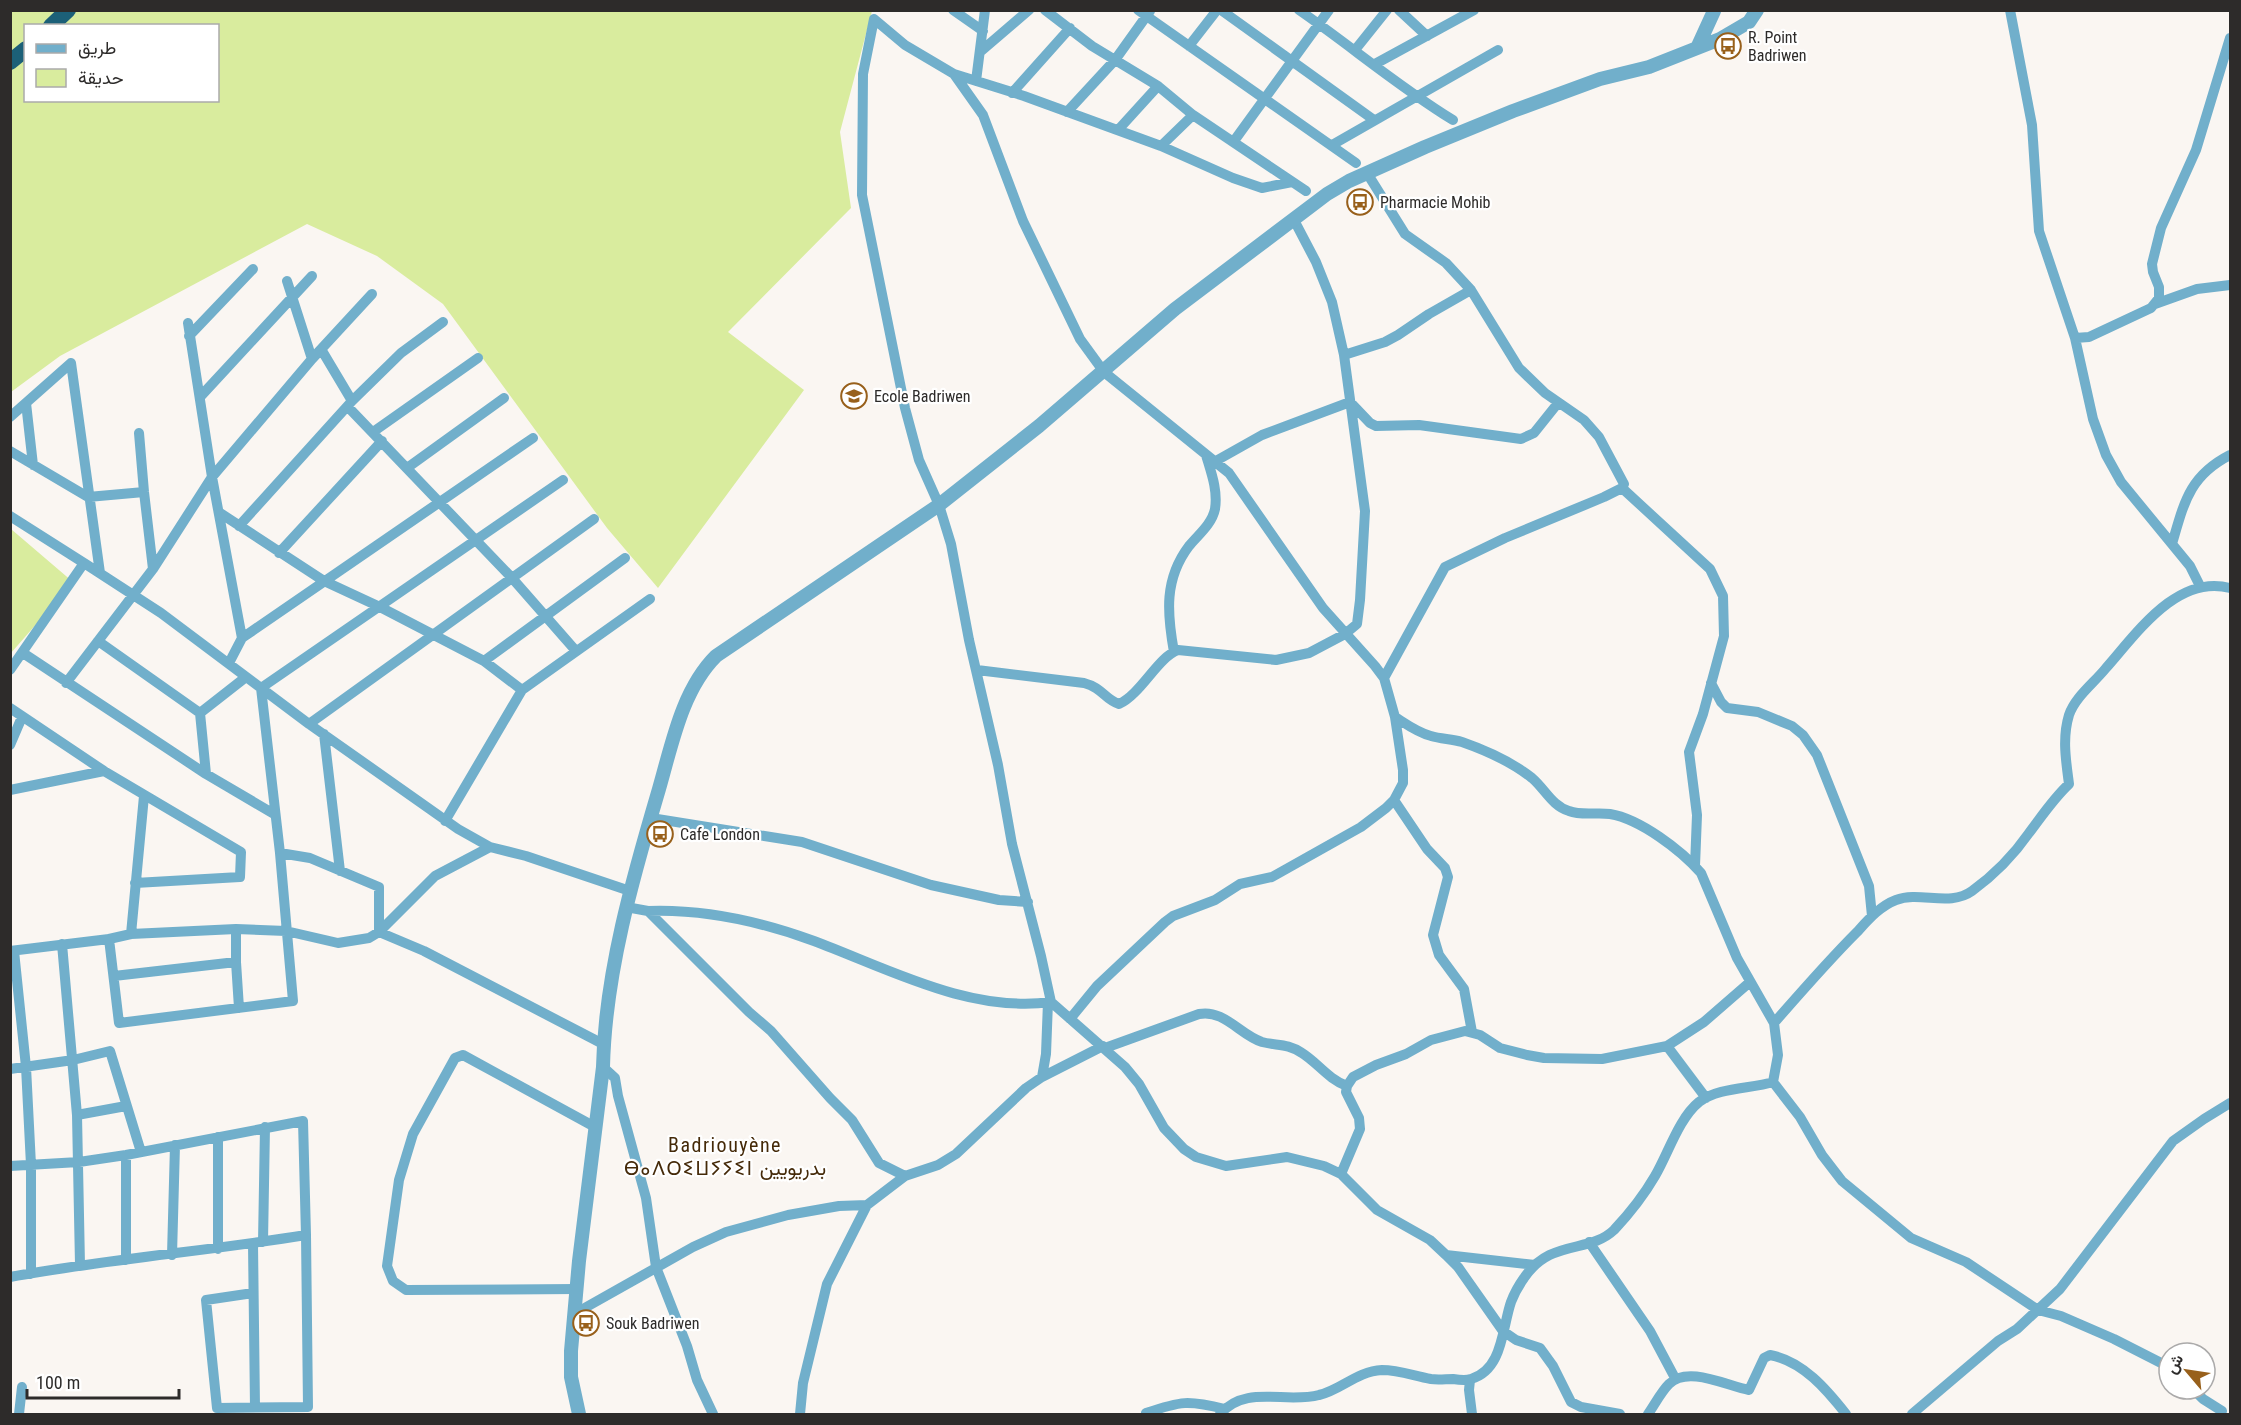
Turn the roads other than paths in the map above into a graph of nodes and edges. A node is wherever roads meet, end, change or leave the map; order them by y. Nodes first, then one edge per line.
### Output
1 (68, 10) edge
2 (953, 10) edge
3 (985, 10) edge
4 (1029, 10) edge
5 (1045, 10) edge
6 (1219, 10) edge
7 (1299, 10) edge
8 (1329, 10) edge
9 (1386, 10) edge
10 (1399, 10) edge
11 (2010, 10) edge
12 (1472, 11) edge
13 (1714, 11) edge
14 (1759, 11) edge
15 (1145, 12) edge
16 (53, 24) edge
17 (1319, 24) junction
18 (1738, 27) junction
19 (1070, 28) junction
20 (983, 31) junction
21 (1427, 36) junction
22 (2230, 38) edge
23 (1189, 46) junction
24 (1698, 46) junction
25 (1355, 50) junction
26 (1498, 50) dead end
27 (24, 51) edge
28 (980, 52) junction
29 (1115, 60) junction
30 (1292, 61) junction
31 (10, 62) edge
32 (1375, 64) junction
33 (954, 74) junction
34 (976, 81) junction
35 (1158, 86) junction
36 (1012, 93) junction
37 (1416, 97) junction
38 (1264, 100) junction
39 (1067, 112) junction
40 (1193, 115) junction
41 (1374, 120) junction
42 (1453, 120) dead end
43 (1118, 130) junction
44 (1234, 141) junction
45 (1332, 145) junction
46 (1161, 146) junction
47 (1356, 163) dead end
48 (1367, 173) junction
49 (1292, 182) junction
50 (1306, 191) dead end
51 (1294, 220) junction
52 (253, 269) dead end
53 (312, 276) dead end
54 (287, 280) dead end
55 (2230, 285) edge
56 (1471, 290) junction
57 (372, 294) dead end
58 (293, 298) junction
59 (2155, 304) junction
60 (443, 322) dead end
61 (188, 323) dead end
62 (189, 336) junction
63 (2075, 338) junction
64 (321, 349) junction
65 (1344, 355) junction
66 (478, 358) dead end
67 (312, 359) junction
68 (1104, 372) junction
69 (200, 397) junction
70 (504, 398) dead end
71 (1350, 402) junction
72 (26, 403) junction
73 (1558, 403) junction
74 (350, 404) junction
75 (10, 417) edge
76 (373, 432) junction
77 (139, 433) dead end
78 (533, 438) dead end
79 (382, 441) junction
80 (10, 451) edge
81 (2230, 455) edge
82 (1210, 458) junction
83 (33, 465) junction
84 (406, 468) junction
85 (212, 477) junction
86 (563, 480) dead end
87 (1622, 488) junction
88 (144, 492) junction
89 (88, 497) junction
90 (439, 502) junction
91 (939, 505) junction
92 (220, 513) junction
93 (10, 516) edge
94 (594, 519) dead end
95 (239, 526) junction
96 (476, 541) junction
97 (2172, 544) junction
98 (279, 553) junction
99 (625, 558) dead end
100 (84, 563) junction
101 (153, 569) junction
102 (100, 573) junction
103 (512, 578) junction
104 (324, 581) junction
105 (2200, 586) junction
106 (2230, 588) edge
107 (133, 596) junction
108 (650, 599) dead end
109 (380, 607) junction
110 (544, 617) junction
111 (432, 634) junction
112 (1345, 634) junction
113 (242, 638) junction
114 (98, 641) junction
115 (576, 651) junction
116 (1174, 652) junction
117 (23, 653) junction
118 (484, 661) junction
119 (229, 663) junction
120 (10, 670) edge
121 (977, 670) junction
122 (246, 677) junction
123 (1384, 678) junction
124 (1711, 682) junction
125 (66, 683) junction
126 (261, 688) junction
127 (522, 690) junction
128 (10, 708) edge
129 (200, 713) junction
130 (22, 717) junction
131 (1395, 717) junction
132 (309, 724) junction
133 (324, 734) junction
134 (10, 745) edge
135 (104, 771) junction
136 (206, 774) junction
137 (10, 790) edge
138 (144, 796) junction
139 (1394, 800) junction
140 (274, 814) junction
141 (651, 818) junction
142 (446, 821) junction
143 (490, 847) junction
144 (280, 853) junction
145 (1695, 866) junction
146 (340, 871) junction
147 (135, 883) junction
148 (630, 891) junction
149 (1028, 902) junction
150 (626, 907) junction
151 (648, 911) junction
152 (1872, 916) junction
153 (236, 929) junction
154 (286, 931) junction
155 (379, 932) junction
156 (131, 934) junction
157 (109, 939) junction
158 (62, 944) junction
159 (12, 951) edge
160 (236, 962) junction
161 (114, 976) junction
162 (1750, 982) junction
163 (1049, 1002) junction
164 (239, 1008) junction
165 (1070, 1019) junction
166 (1774, 1023) junction
167 (1472, 1032) junction
168 (603, 1044) junction
169 (1667, 1046) junction
170 (1104, 1047) junction
171 (73, 1060) junction
172 (26, 1067) junction
173 (603, 1067) junction
174 (10, 1069) edge
175 (1042, 1077) junction
176 (1773, 1082) junction
177 (1347, 1086) junction
178 (1706, 1098) junction
179 (2230, 1103) edge
180 (126, 1106) junction
181 (77, 1115) junction
182 (265, 1127) junction
183 (595, 1127) junction
184 (218, 1137) junction
185 (174, 1145) junction
186 (141, 1152) junction
187 (126, 1155) junction
188 (79, 1162) junction
189 (31, 1165) junction
190 (10, 1166) edge
191 (1341, 1174) junction
192 (905, 1176) junction
193 (867, 1205) junction
194 (306, 1235) junction
195 (1589, 1242) junction
196 (258, 1243) junction
197 (218, 1249) junction
198 (172, 1255) junction
199 (1446, 1255) junction
200 (126, 1260) junction
201 (80, 1265) junction
202 (1535, 1265) junction
203 (656, 1267) junction
204 (31, 1274) junction
205 (10, 1277) edge
206 (577, 1289) junction
207 (253, 1293) junction
208 (2038, 1310) junction
209 (574, 1314) junction
210 (1503, 1331) junction
211 (2157, 1361) edge
212 (1675, 1378) junction
213 (1470, 1380) junction
214 (22, 1387) dead end
215 (2206, 1401) edge
216 (255, 1407) junction
217 (1223, 1412) edge
218 (2222, 1412) dead end
219 (1146, 1413) dead end
220 (19, 1414) edge
221 (579, 1414) edge
222 (713, 1414) edge
223 (800, 1414) edge
224 (1472, 1414) edge
225 (1620, 1414) edge
226 (1648, 1414) edge
227 (1846, 1414) edge
228 (1912, 1414) edge

1 - 16 highway
2 - 20 street
3 - 20 street
4 - 28 street
5 - 19 street
6 - 23 street
6 - 30 street
7 - 17 street
8 - 17 street
9 - 25 street
10 - 21 street
11 - 63 street
12 - 21 street
13 - 18 street
13 - 24 street
14 - 18 street
15 - 23 street
15 - 29 street
17 - 25 street
17 - 30 street
18 - 24 street
19 - 29 street
19 - 36 street
20 - 28 street
21 - 32 street
22 - 59 street
23 - 38 street
24 - 48 street
25 - 32 street
26 - 37 street
27 - 31 highway
28 - 34 street
29 - 35 street
29 - 39 street
30 - 38 street
30 - 41 street
32 - 37 street
33 - 34 street
33 - 68 street
33 - 91 street
34 - 36 street
35 - 40 street
35 - 43 street
36 - 39 street
37 - 41 street
37 - 42 street
38 - 44 street
38 - 45 street
39 - 43 street
40 - 44 street
40 - 46 street
41 - 45 street
43 - 46 street
44 - 49 street
45 - 47 street
46 - 49 street
48 - 51 street
48 - 56 street
49 - 50 street
51 - 65 street
51 - 68 street
52 - 62 street
53 - 58 street
54 - 58 street
55 - 59 street
56 - 65 street
56 - 73 street
57 - 64 street
58 - 67 street
58 - 69 street
59 - 63 street
60 - 74 street
61 - 62 street
62 - 69 street
63 - 97 street
64 - 67 street
64 - 74 street
65 - 71 street
66 - 76 street
67 - 85 street
68 - 82 street
68 - 91 street
69 - 85 street
70 - 84 street
71 - 73 street
71 - 82 street
71 - 112 street
72 - 75 street
72 - 83 street
72 - 89 street
73 - 87 street
74 - 76 street
74 - 95 street
76 - 79 street
77 - 88 street
78 - 90 street
79 - 84 street
79 - 98 street
80 - 83 street
81 - 97 street
82 - 112 street
82 - 116 street
83 - 89 street
84 - 90 street
85 - 92 street
85 - 101 street
86 - 96 street
87 - 123 street
87 - 124 street
88 - 89 street
88 - 101 street
89 - 102 street
90 - 96 street
90 - 104 street
91 - 121 street
91 - 141 street
92 - 95 street
92 - 113 street
93 - 100 street
94 - 103 street
95 - 98 street
96 - 103 street
96 - 109 street
97 - 105 street
98 - 104 street
99 - 110 street
100 - 102 street
100 - 117 street
101 - 107 street
102 - 107 street
103 - 110 street
103 - 111 street
104 - 109 street
104 - 113 street
105 - 106 street
105 - 152 street
107 - 114 street
107 - 119 street
108 - 115 street
109 - 111 street
109 - 126 street
110 - 115 street
110 - 118 street
111 - 118 street
111 - 132 street
112 - 116 street
112 - 123 street
113 - 119 street
114 - 125 street
114 - 129 street
115 - 127 street
116 - 121 street
117 - 120 street
117 - 125 street
118 - 127 street
119 - 122 street
121 - 149 street
122 - 126 street
122 - 129 street
123 - 131 street
124 - 145 street
124 - 152 street
125 - 136 street
126 - 132 street
126 - 140 street
127 - 142 street
128 - 130 street
129 - 136 street
130 - 134 street
130 - 135 street
131 - 139 street
131 - 145 street
132 - 133 street
133 - 142 street
133 - 146 street
135 - 137 street
135 - 138 street
136 - 140 street
138 - 147 street
138 - 147 street
139 - 165 street
139 - 167 street
140 - 144 street
141 - 148 street
141 - 149 street
142 - 143 street
143 - 148 street
143 - 155 street
144 - 146 street
144 - 154 street
145 - 162 street
146 - 155 street
147 - 156 street
148 - 150 street
149 - 163 street
150 - 151 street
150 - 168 street
151 - 163 street
151 - 192 street
152 - 166 street
153 - 154 street
153 - 156 street
153 - 160 street
154 - 155 street
154 - 164 street
155 - 168 street
156 - 157 street
157 - 158 street
157 - 161 street
158 - 159 street
158 - 171 street
159 - 172 street
160 - 161 street
160 - 164 street
161 - 164 street
162 - 166 street
162 - 169 street
163 - 165 street
163 - 175 street
165 - 170 street
166 - 176 street
167 - 169 street
167 - 177 street
168 - 173 street
169 - 178 street
170 - 175 street
170 - 177 street
170 - 191 street
171 - 172 street
171 - 180 street
171 - 181 street
172 - 174 street
172 - 189 street
173 - 183 street
173 - 203 street
175 - 192 street
176 - 178 street
176 - 208 street
177 - 191 street
178 - 195 street
179 - 208 street
180 - 181 street
180 - 186 street
181 - 188 street
182 - 184 street
182 - 194 street
182 - 196 street
183 - 206 street
183 - 206 street
184 - 185 street
184 - 197 street
185 - 186 street
185 - 198 street
186 - 187 street
187 - 188 street
187 - 200 street
188 - 189 street
188 - 201 street
189 - 190 street
189 - 204 street
191 - 199 street
192 - 193 street
193 - 203 street
193 - 223 street
194 - 196 street
194 - 216 street
195 - 202 street
195 - 212 street
196 - 197 street
196 - 207 street
197 - 198 street
198 - 200 street
199 - 202 street
199 - 210 street
200 - 201 street
201 - 204 street
202 - 210 street
203 - 209 street
203 - 222 street
204 - 205 street
206 - 209 street
207 - 216 street
207 - 216 street
208 - 211 street
208 - 228 street
209 - 221 street
210 - 213 street
210 - 225 street
212 - 226 street
212 - 227 street
213 - 217 street
213 - 224 street
214 - 220 street
215 - 218 street
217 - 219 street

